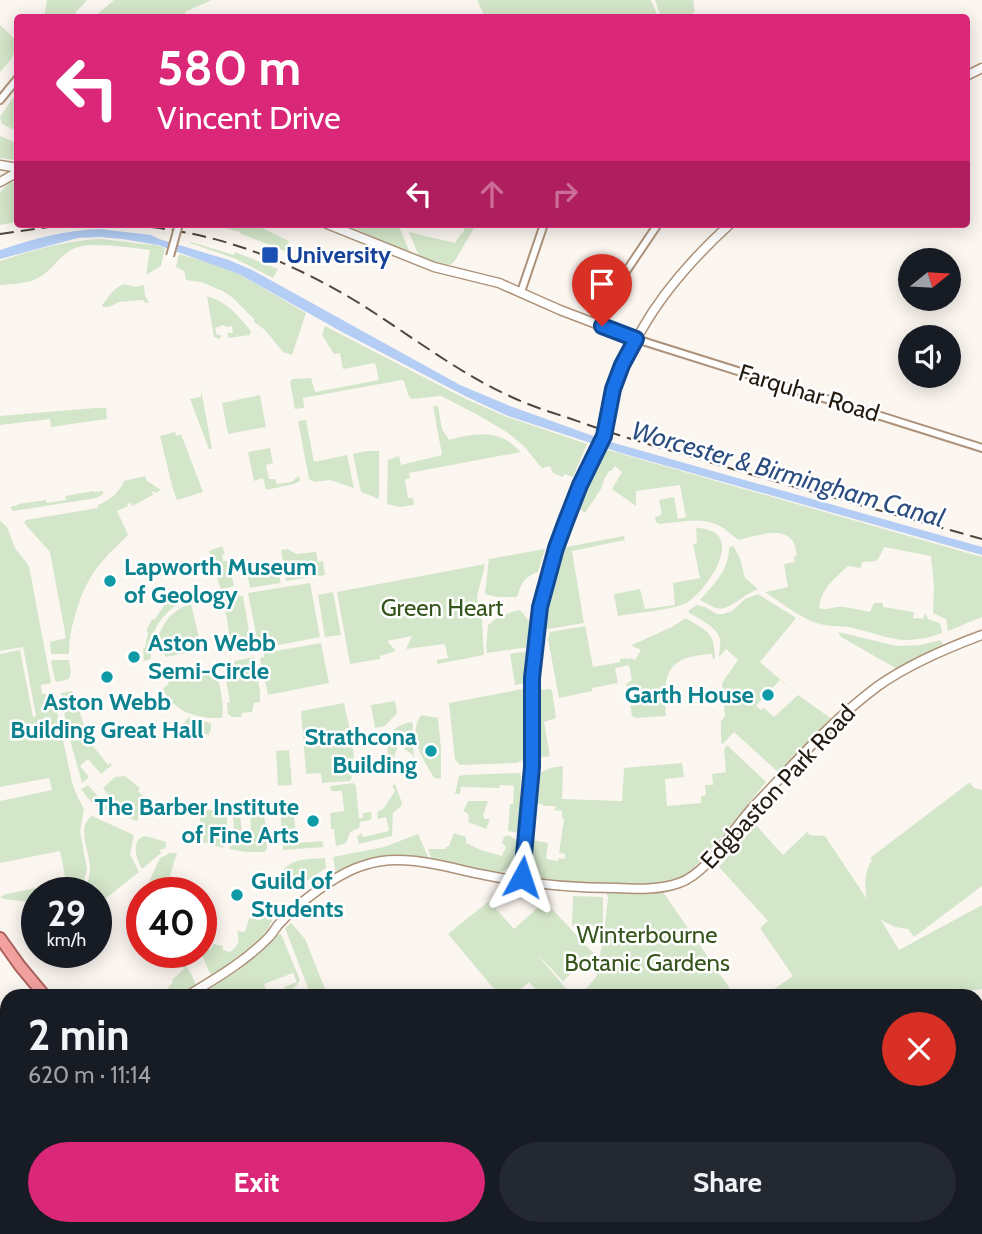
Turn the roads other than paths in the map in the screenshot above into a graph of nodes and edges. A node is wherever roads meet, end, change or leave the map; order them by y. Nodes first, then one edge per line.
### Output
1 (14, 83) edge
2 (0, 100) edge
3 (178, 228) edge
4 (337, 228) edge
5 (543, 228) edge
6 (655, 228) edge
7 (725, 228) edge
8 (168, 265) dead end
9 (521, 292) junction
10 (604, 308) dead end
11 (636, 339) junction
12 (982, 448) edge
13 (982, 635) edge
14 (521, 881) junction
15 (0, 938) edge
16 (0, 950) edge
17 (20, 966) junction
18 (39, 989) edge
19 (198, 989) edge

1 - 2 street
3 - 8 street, bridge
4 - 9 street
5 - 9 street
6 - 10 street
7 - 11 street
9 - 11 street
11 - 12 street, Farquhar Road
11 - 14 street, bridge
13 - 14 street, Edgbaston Park Road
14 - 19 street, Edgbaston Park Road
15 - 17 highway
16 - 17 highway
17 - 18 highway

